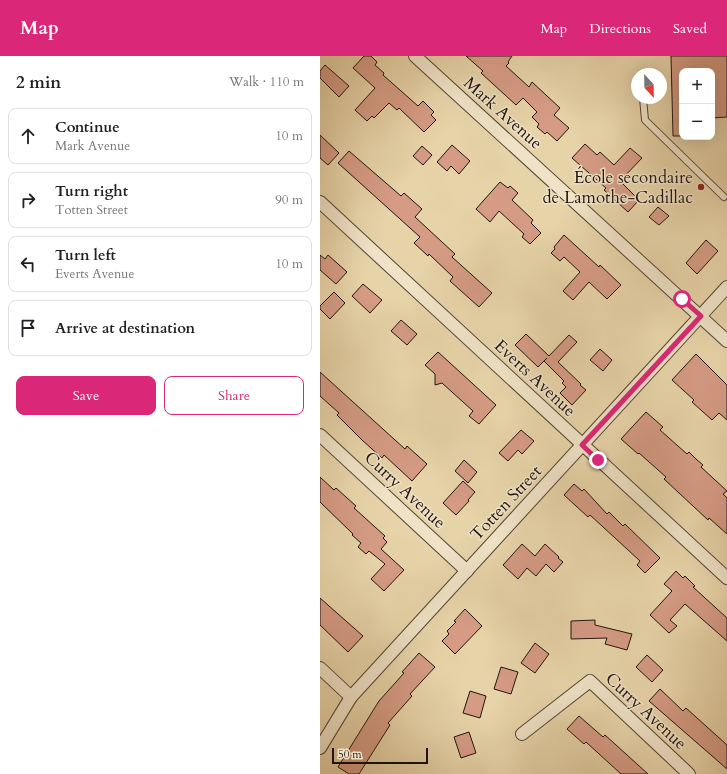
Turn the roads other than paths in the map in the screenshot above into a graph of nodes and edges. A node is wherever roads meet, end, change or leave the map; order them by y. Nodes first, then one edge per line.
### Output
1 (415, 56) edge
2 (644, 104) edge
3 (726, 197) edge
4 (320, 202) edge
5 (727, 287) edge
6 (701, 316) junction
7 (727, 341) edge
8 (320, 435) edge
9 (582, 445) junction
10 (467, 571) junction
11 (727, 578) edge
12 (320, 668) edge
13 (351, 697) junction
14 (522, 734) dead end
15 (320, 748) edge
16 (689, 774) edge

1 - 6 street, Mark Avenue
2 - 3 lane
4 - 9 street, Everts Avenue
5 - 6 street, Totten Street
6 - 7 street, Mark Avenue
6 - 9 street, Totten Street
8 - 10 street, Curry Avenue
9 - 10 street, Totten Street
9 - 11 street, Everts Avenue
10 - 13 street, Totten Street
12 - 13 street
13 - 15 street, Totten Street
14 - 16 street, Curry Avenue

